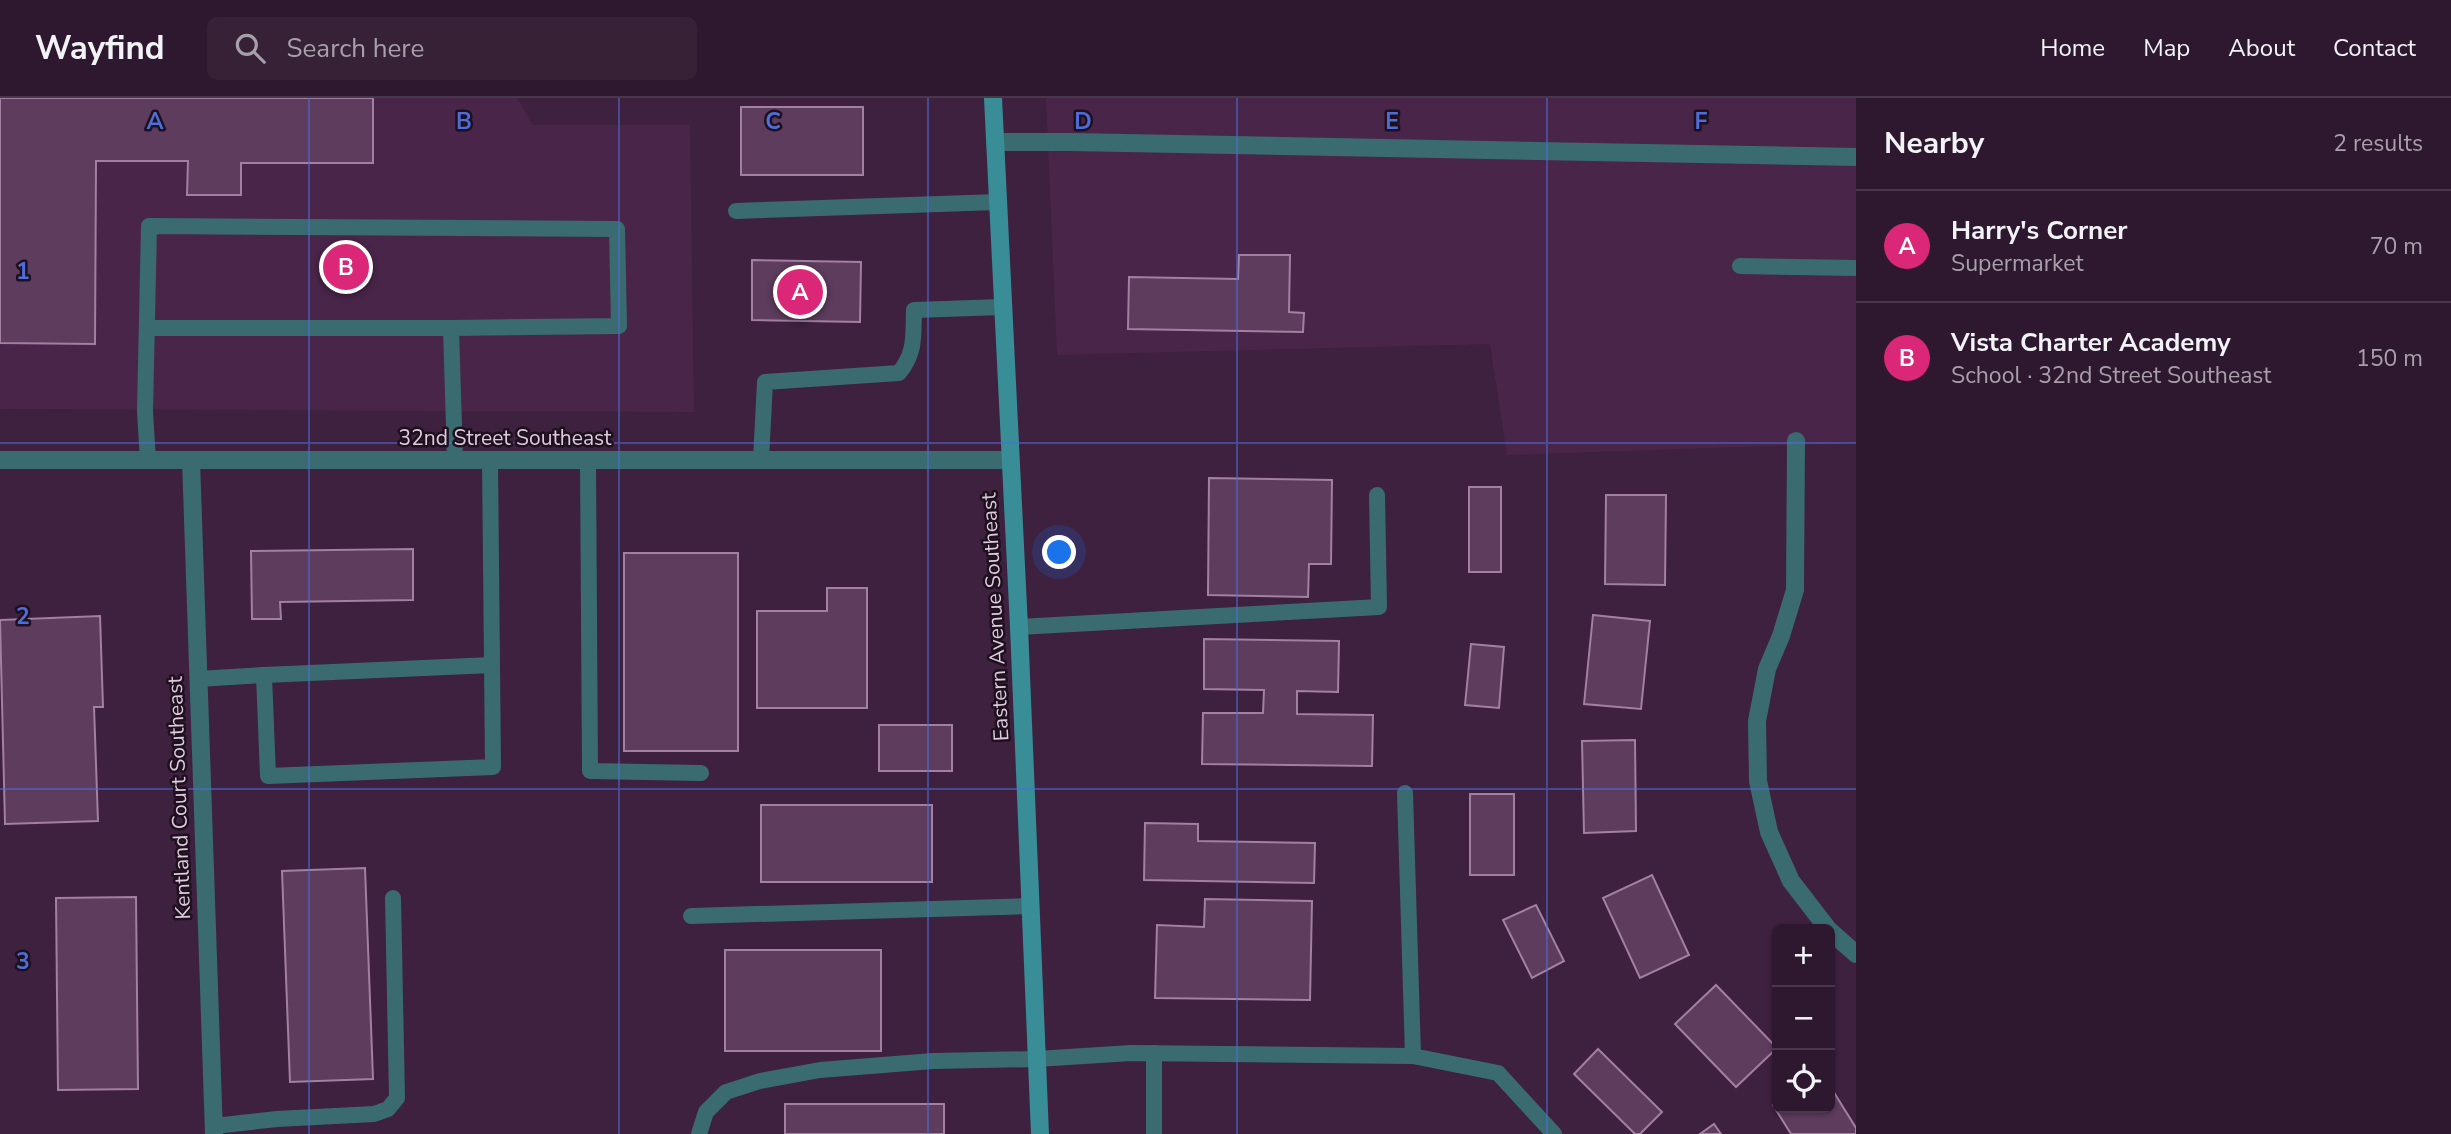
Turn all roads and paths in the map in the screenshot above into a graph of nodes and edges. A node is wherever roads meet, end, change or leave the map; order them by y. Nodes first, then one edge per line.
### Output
1 (993, 98) edge
2 (995, 142) junction
3 (1856, 157) edge
4 (998, 202) junction
5 (736, 211) dead end
6 (1740, 265) dead end
7 (1856, 268) edge
8 (1002, 307) junction
9 (147, 328) junction
10 (451, 328) junction
11 (1796, 441) dead end
12 (0, 460) edge
13 (148, 460) junction
14 (191, 460) junction
15 (456, 460) junction
16 (490, 460) junction
17 (761, 460) junction
18 (1010, 460) junction
19 (588, 461) junction
20 (1377, 495) dead end
21 (1019, 627) junction
22 (492, 664) junction
23 (264, 675) junction
24 (198, 679) junction
25 (701, 773) dead end
26 (1405, 793) dead end
27 (393, 898) dead end
28 (1031, 906) junction
29 (691, 916) dead end
30 (1824, 924) edge
31 (1835, 935) edge
32 (1856, 954) edge
33 (1154, 1053) junction
34 (1413, 1056) junction
35 (1037, 1059) junction
36 (214, 1130) edge
37 (699, 1134) edge
38 (1040, 1134) edge
39 (1154, 1134) edge
40 (1553, 1134) edge

1 - 2 main road, Eastern Avenue Southeast
2 - 3 street
2 - 4 main road, Eastern Avenue Southeast
4 - 5 lane
4 - 8 main road, Eastern Avenue Southeast
6 - 7 lane
8 - 17 lane
8 - 18 main road, Eastern Avenue Southeast
9 - 10 lane
9 - 10 lane
9 - 13 lane
10 - 15 lane
11 - 30 street
12 - 13 street, 32nd Street Southeast
13 - 14 street, 32nd Street Southeast
14 - 15 street, 32nd Street Southeast
14 - 24 street, Kentland Court Southeast
15 - 16 street, 32nd Street Southeast
16 - 19 street, 32nd Street Southeast
16 - 22 lane
17 - 18 street, 32nd Street Southeast
17 - 19 street, 32nd Street Southeast
18 - 21 main road, Eastern Avenue Southeast
19 - 25 lane
20 - 21 lane
21 - 28 main road, Eastern Avenue Southeast
22 - 23 lane
22 - 23 lane
23 - 24 lane
24 - 36 street, Kentland Court Southeast
26 - 34 lane
27 - 36 lane
28 - 29 lane
28 - 35 main road, Eastern Avenue Southeast
31 - 32 street
33 - 34 lane
33 - 35 lane
33 - 39 lane
34 - 40 lane
35 - 37 lane
35 - 38 main road, Eastern Avenue Southeast

